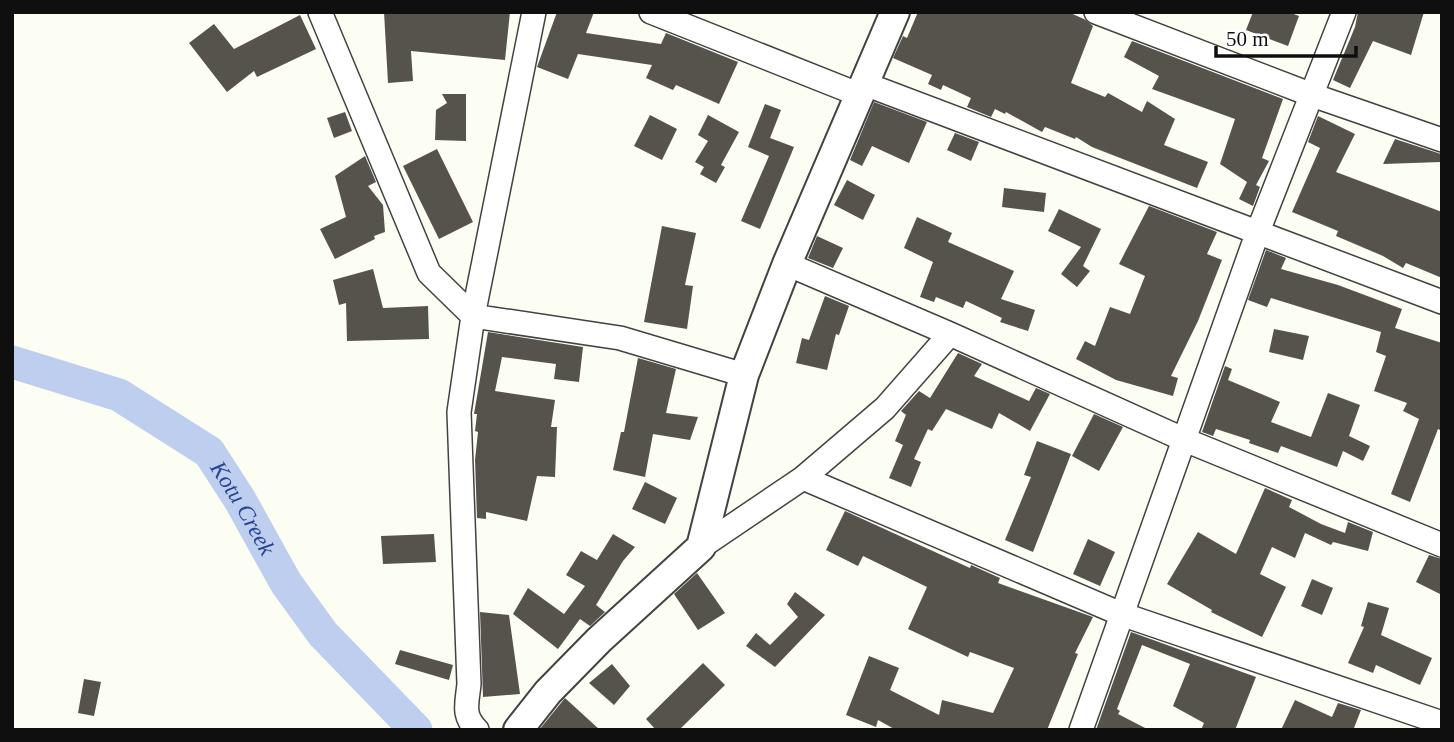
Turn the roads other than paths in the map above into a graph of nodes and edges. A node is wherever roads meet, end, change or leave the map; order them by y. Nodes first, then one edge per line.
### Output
1 (320, 12) edge
2 (534, 12) edge
3 (650, 12) edge
4 (895, 12) edge
5 (1096, 12) edge
6 (1344, 12) edge
7 (862, 90) junction
8 (1312, 95) junction
9 (1442, 140) edge
10 (1257, 234) junction
11 (787, 264) junction
12 (1442, 302) edge
13 (473, 316) junction
14 (950, 334) junction
15 (744, 375) junction
16 (1185, 440) junction
17 (803, 478) junction
18 (1442, 545) edge
19 (701, 547) junction
20 (1121, 614) junction
21 (1438, 720) edge
22 (477, 730) edge
23 (518, 730) edge
24 (1081, 730) edge

1 - 13 street
2 - 13 street
3 - 7 street
4 - 7 street
5 - 8 street
6 - 8 street
7 - 10 street
7 - 11 street
8 - 9 street
8 - 10 street
10 - 12 street
10 - 16 street
11 - 14 street
11 - 15 street
13 - 15 street
13 - 22 street
14 - 16 street
14 - 17 street
15 - 19 street
16 - 18 street
16 - 20 street
17 - 19 street
17 - 20 street
19 - 23 street
20 - 21 street
20 - 24 street

